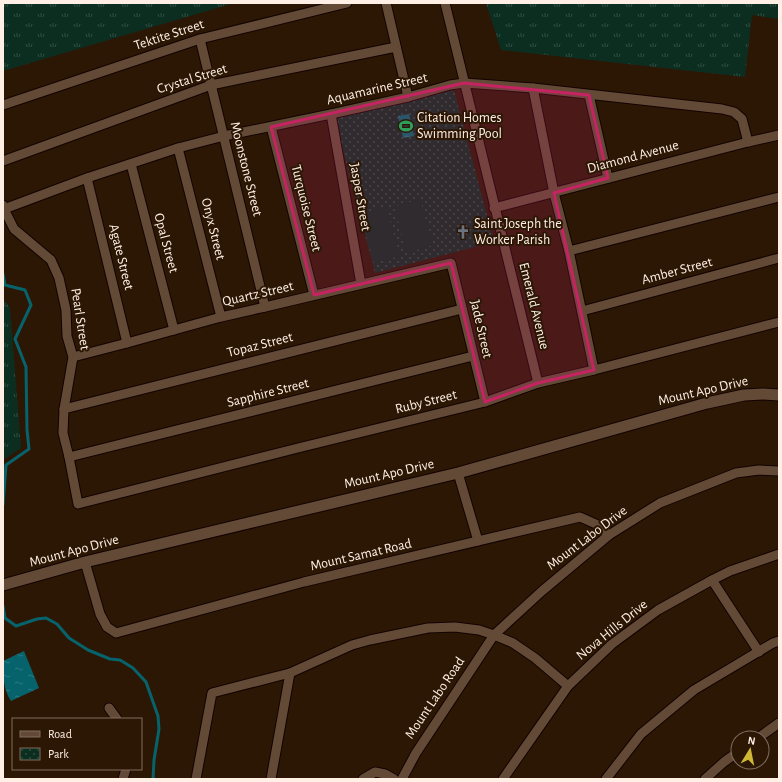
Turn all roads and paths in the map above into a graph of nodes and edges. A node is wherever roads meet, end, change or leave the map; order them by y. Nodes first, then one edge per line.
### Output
1 (347, 3) edge
2 (386, 3) edge
3 (445, 3) edge
4 (200, 39) junction
5 (396, 47) junction
6 (464, 83) junction
7 (211, 85) junction
8 (533, 88) junction
9 (589, 95) junction
10 (408, 97) junction
11 (3, 106) edge
12 (331, 114) junction
13 (271, 127) junction
14 (779, 135) edge
15 (224, 136) junction
16 (748, 142) junction
17 (178, 148) junction
18 (3, 161) edge
19 (131, 164) junction
20 (87, 178) junction
21 (608, 178) junction
22 (554, 193) junction
23 (779, 197) edge
24 (3, 207) edge
25 (494, 208) junction
26 (569, 251) junction
27 (779, 258) edge
28 (451, 263) joint
29 (361, 284) junction
30 (314, 295) junction
31 (265, 307) junction
32 (462, 309) junction
33 (582, 311) junction
34 (221, 316) junction
35 (779, 322) edge
36 (174, 330) junction
37 (128, 343) junction
38 (473, 356) junction
39 (73, 357) junction
40 (594, 370) junction
41 (538, 383) junction
42 (779, 395) edge
43 (484, 402) junction
44 (64, 409) junction
45 (69, 457) junction
46 (779, 471) edge
47 (458, 473) junction
48 (78, 504) joint
49 (609, 535) junction
50 (478, 541) junction
51 (779, 554) edge
52 (85, 562) junction
53 (712, 580) junction
54 (4, 585) edge
55 (494, 635) junction
56 (779, 641) edge
57 (759, 652) junction
58 (290, 673) junction
59 (568, 686) junction
60 (109, 708) dead end
61 (116, 718) edge
62 (779, 723) edge
63 (769, 730) edge
64 (730, 758) edge
65 (196, 779) edge
66 (272, 779) edge
67 (363, 779) edge
68 (394, 779) edge
69 (402, 779) edge
70 (504, 779) edge
71 (606, 779) edge
72 (705, 779) edge

1 - 4 street, Tektite Street
2 - 5 street
3 - 6 street, Emerald Avenue
4 - 7 street, Moonstone Street
4 - 11 street, Tektite Street
5 - 7 street, Crystal Street
5 - 10 street
6 - 8 street, Aquamarine Street
6 - 10 street, Aquamarine Street
6 - 25 street, Emerald Avenue
7 - 15 street, Moonstone Street
7 - 18 street, Crystal Street
8 - 9 street, Aquamarine Street
8 - 22 street
9 - 16 street, Aquamarine Street
9 - 21 street
10 - 12 street, Aquamarine Street
12 - 13 street, Aquamarine Street
12 - 29 street, Jasper Street
13 - 15 street, Aquamarine Street
13 - 30 street, Turquoise Street
14 - 16 street, Diamond Avenue
15 - 17 street, Aquamarine Street
15 - 31 street, Moonstone Street
16 - 21 street, Diamond Avenue
17 - 19 street, Aquamarine Street
17 - 34 street, Onyx Street
19 - 20 street, Aquamarine Street
19 - 36 street, Opal Street
20 - 24 street, Aquamarine Street
20 - 37 street, Agate Street
21 - 22 street, Diamond Avenue
22 - 25 street, Diamond Avenue
22 - 26 street
23 - 26 street
24 - 39 street, Pearl Street
25 - 41 street, Emerald Avenue
26 - 33 street
27 - 33 street, Amber Street
28 - 29 street, Quartz Street
28 - 32 street, Jade Street
29 - 30 street, Quartz Street
30 - 31 street, Quartz Street
31 - 34 street, Quartz Street
32 - 38 street, Jade Street
32 - 44 street, Topaz Street
33 - 40 street
34 - 36 street, Quartz Street
35 - 40 street, Ruby Street
36 - 37 street, Quartz Street
37 - 39 street, Quartz Street
38 - 43 street, Jade Street
38 - 45 street, Sapphire Street
39 - 44 street, Pearl Street
40 - 41 street, Ruby Street
41 - 43 street, Ruby Street
42 - 47 street, Mount Apo Drive
43 - 48 street, Ruby Street
44 - 45 street, Pearl Street
45 - 48 street, Pearl Street
46 - 49 street, Mount Labo Drive
47 - 50 street
47 - 52 street, Mount Apo Drive
49 - 50 street, Mount Samat Road
49 - 55 street, Mount Labo Drive
50 - 52 street, Mount Samat Road
51 - 53 street, Nova Hills Drive
52 - 54 street, Mount Apo Drive
53 - 57 street
53 - 59 street, Nova Hills Drive
55 - 58 street
55 - 59 street
55 - 69 street, Mount Labo Road
56 - 57 street
57 - 71 street
58 - 65 street
58 - 66 street
59 - 70 street, Nova Hills Drive
60 - 61 street
62 - 63 street
64 - 72 street
67 - 68 street

